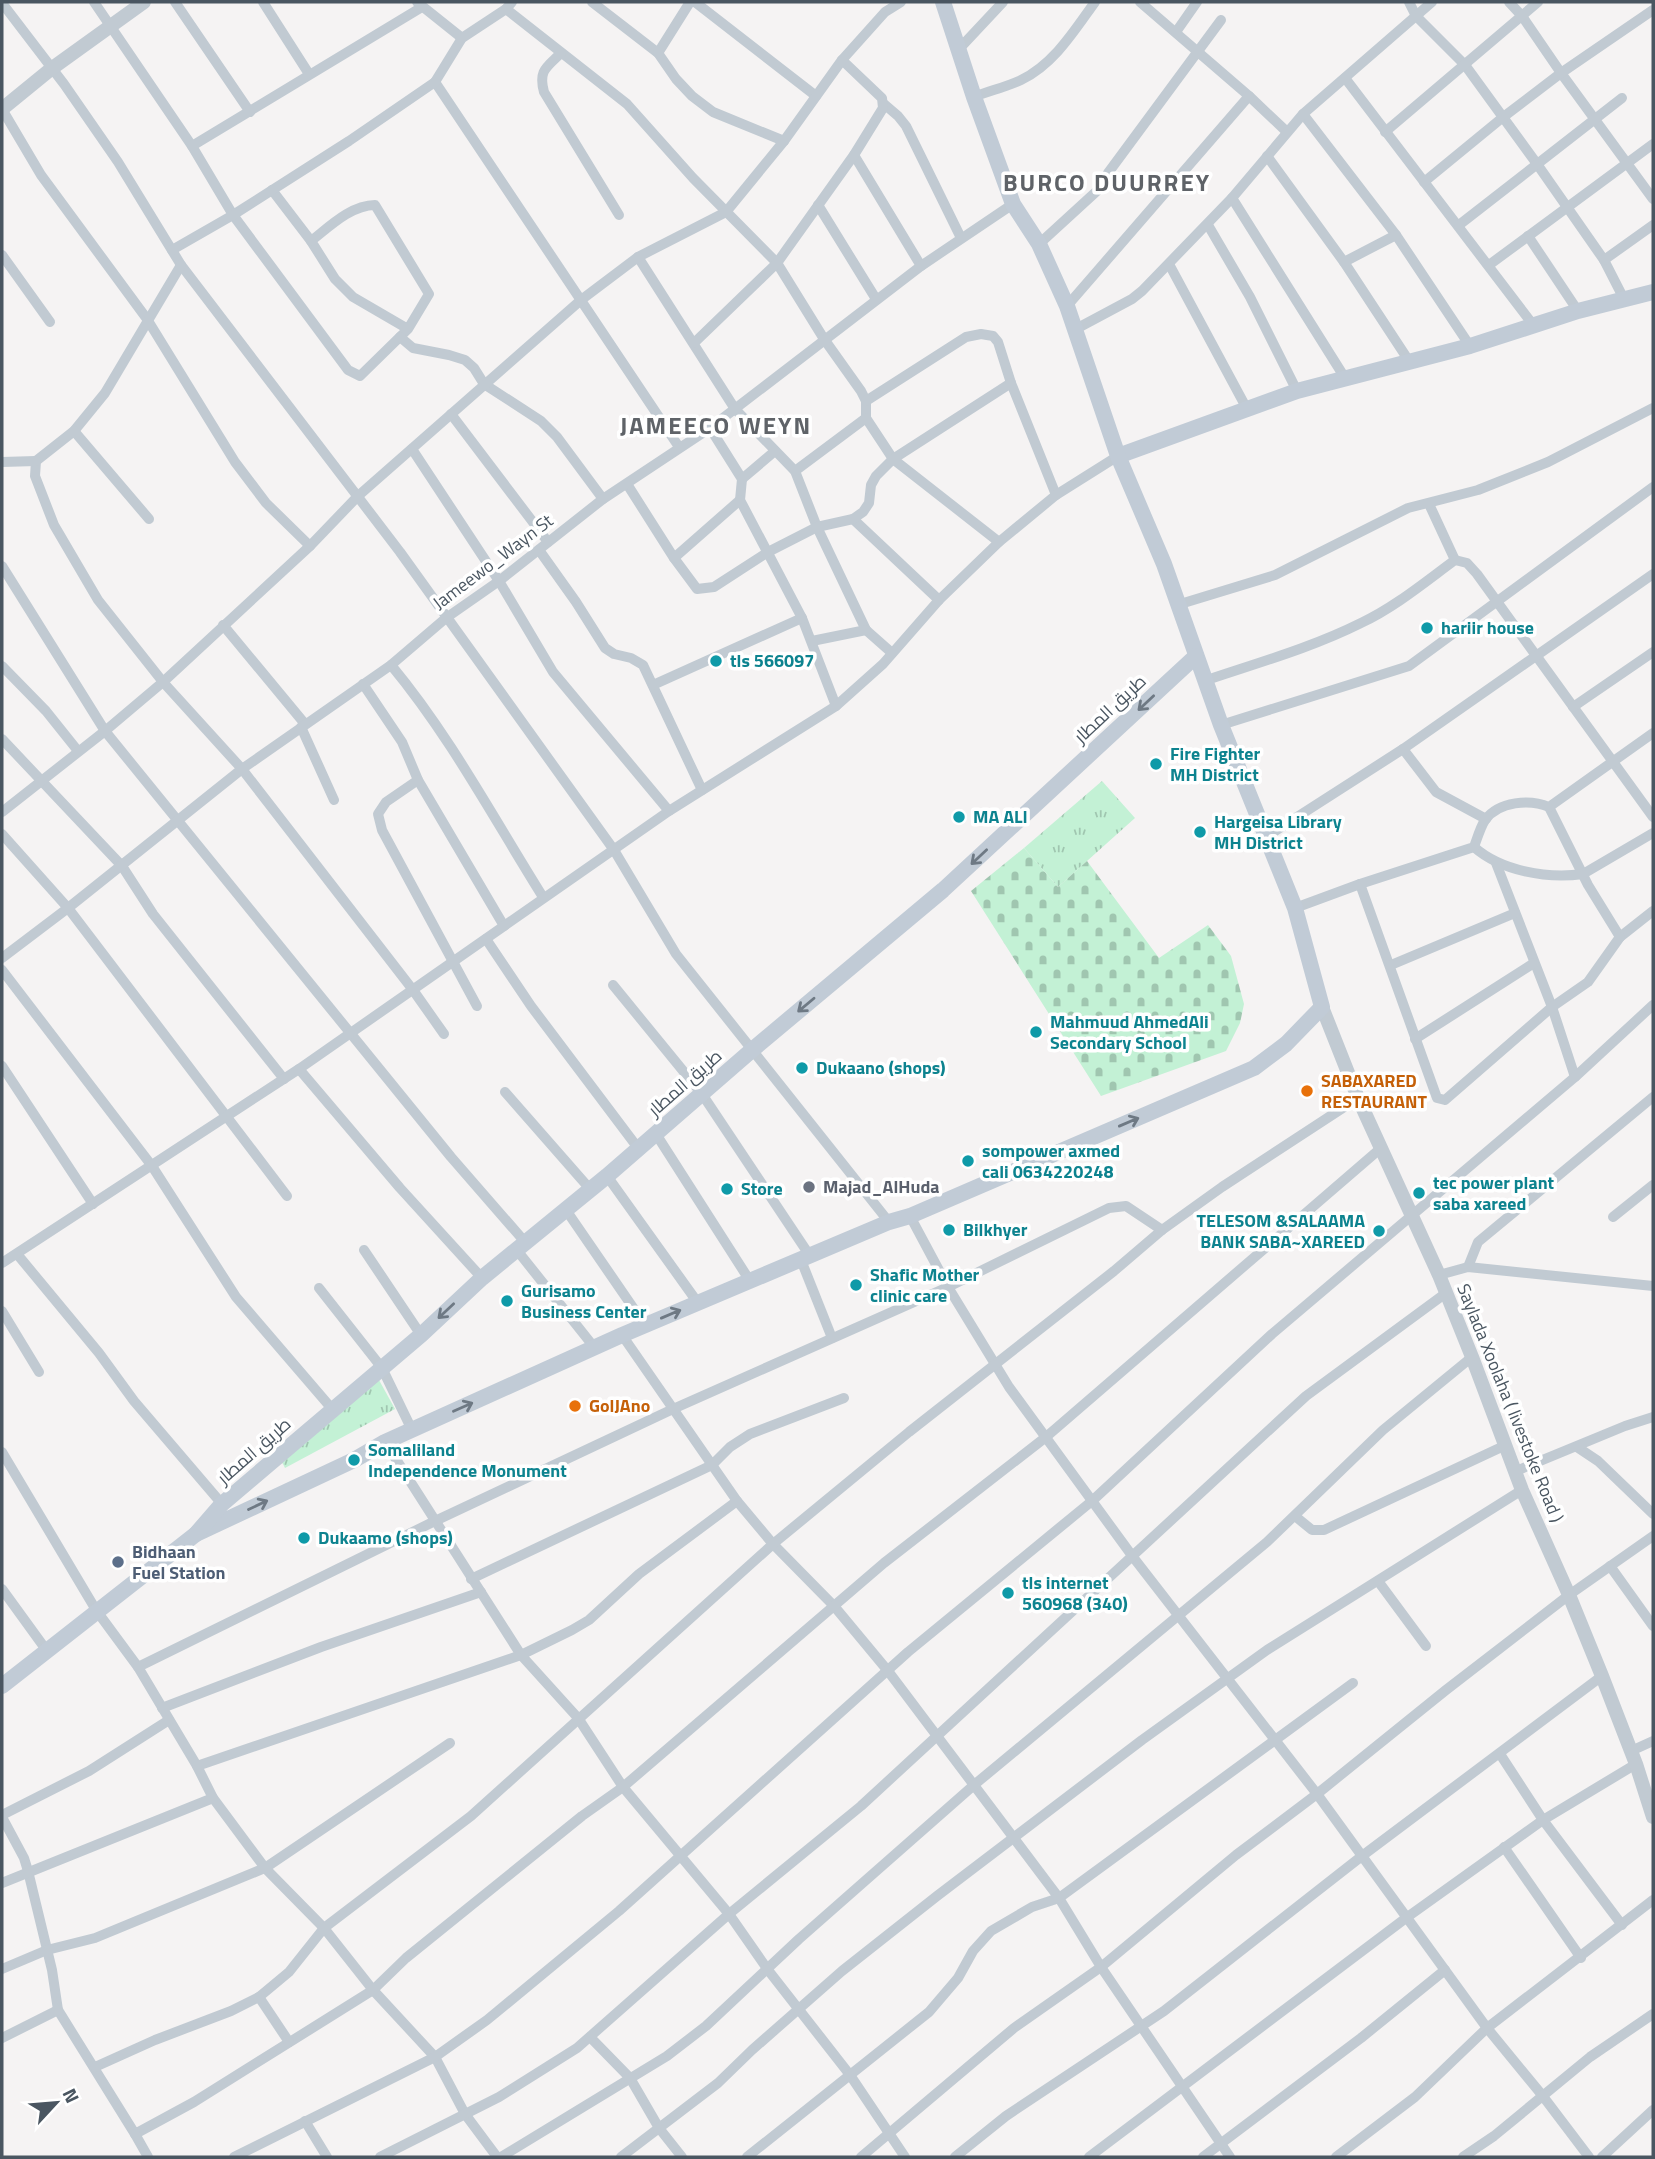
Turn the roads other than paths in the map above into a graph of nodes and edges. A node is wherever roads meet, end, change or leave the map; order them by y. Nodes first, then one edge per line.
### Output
1 (94, 2) edge
2 (144, 2) edge
3 (175, 2) edge
4 (262, 2) edge
5 (592, 2) edge
6 (693, 2) edge
7 (901, 2) edge
8 (943, 2) edge
9 (1003, 2) edge
10 (1095, 2) edge
11 (1140, 2) edge
12 (1197, 2) edge
13 (1409, 2) edge
14 (1432, 2) edge
15 (1509, 2) edge
16 (1538, 2) edge
17 (2, 3) edge
18 (419, 5) edge
19 (509, 6) edge
20 (1653, 10) edge
21 (1416, 16) junction
22 (1522, 16) junction
23 (1221, 20) dead end
24 (111, 25) junction
25 (1176, 32) junction
26 (462, 38) junction
27 (959, 49) junction
28 (1198, 51) junction
29 (561, 53) junction
30 (657, 53) junction
31 (842, 60) junction
32 (1465, 65) junction
33 (51, 69) junction
34 (1561, 73) junction
35 (309, 74) junction
36 (1345, 78) junction
37 (435, 82) junction
38 (816, 96) junction
39 (1249, 96) junction
40 (974, 97) junction
41 (1622, 98) dead end
42 (884, 104) junction
43 (2, 109) edge
44 (250, 112) junction
45 (1303, 114) junction
46 (1502, 118) junction
47 (1597, 119) junction
48 (1287, 132) junction
49 (1385, 132) junction
50 (784, 142) junction
51 (1653, 144) edge
52 (192, 146) junction
53 (854, 155) junction
54 (1267, 156) junction
55 (1537, 164) junction
56 (1629, 164) junction
57 (1424, 182) junction
58 (272, 190) junction
59 (1232, 198) junction
60 (1653, 199) edge
61 (1013, 204) junction
62 (818, 205) junction
63 (1568, 207) junction
64 (726, 212) junction
65 (233, 215) junction
66 (620, 215) dead end
67 (1208, 225) junction
68 (1459, 225) junction
69 (1653, 225) edge
70 (1396, 235) junction
71 (1528, 236) junction
72 (961, 239) junction
73 (311, 242) junction
74 (1039, 244) junction
75 (172, 250) junction
76 (2, 255) edge
77 (638, 257) junction
78 (1604, 260) junction
79 (1344, 262) junction
80 (777, 264) junction
81 (1169, 264) junction
82 (181, 265) junction
83 (921, 265) junction
84 (1489, 265) junction
85 (1653, 292) edge
86 (876, 299) junction
87 (580, 300) junction
88 (1625, 301) junction
89 (1067, 306) junction
90 (1578, 312) junction
91 (147, 319) junction
92 (50, 322) dead end
93 (1534, 326) junction
94 (1074, 330) junction
95 (404, 333) junction
96 (824, 339) junction
97 (694, 344) junction
98 (1470, 346) junction
99 (1409, 361) junction
100 (1345, 378) junction
101 (1011, 383) junction
102 (484, 384) junction
103 (1297, 391) junction
104 (866, 401) junction
105 (1653, 408) edge
106 (735, 409) junction
107 (1247, 409) junction
108 (451, 414) junction
109 (866, 418) junction
110 (710, 428) junction
111 (74, 431) junction
112 (679, 447) junction
113 (412, 449) junction
114 (775, 451) junction
115 (1118, 456) junction
116 (893, 459) junction
117 (36, 461) junction
118 (2, 462) edge
119 (795, 471) junction
120 (742, 479) junction
121 (627, 484) junction
122 (1653, 487) edge
123 (1056, 495) junction
124 (358, 496) junction
125 (603, 499) junction
126 (740, 500) junction
127 (1429, 504) junction
128 (149, 519) dead end
129 (853, 519) junction
130 (817, 527) junction
131 (548, 542) junction
132 (999, 542) junction
133 (310, 546) junction
134 (539, 550) junction
135 (768, 552) junction
136 (674, 558) junction
137 (1455, 560) junction
138 (2, 567) edge
139 (1653, 574) edge
140 (499, 581) junction
141 (939, 600) junction
142 (1497, 601) junction
143 (1177, 605) junction
144 (446, 618) junction
145 (802, 618) junction
146 (223, 625) junction
147 (866, 630) junction
148 (812, 641) junction
149 (1653, 652) edge
150 (892, 653) junction
151 (1196, 656) junction
152 (1537, 657) junction
153 (391, 664) junction
154 (2, 666) edge
155 (1204, 681) junction
156 (163, 682) junction
157 (363, 684) junction
158 (653, 685) junction
159 (836, 706) junction
160 (1573, 707) junction
161 (1221, 725) junction
162 (303, 726) junction
163 (105, 731) junction
164 (1653, 733) edge
165 (2, 739) edge
166 (1403, 750) junction
167 (78, 751) junction
168 (1611, 762) junction
169 (242, 769) junction
170 (418, 780) junction
171 (41, 782) junction
172 (702, 789) junction
173 (334, 800) dead end
174 (1549, 807) junction
175 (669, 811) junction
176 (2, 812) edge
177 (1653, 817) edge
178 (1486, 819) junction
179 (179, 821) junction
180 (1653, 833) edge
181 (2, 834) edge
182 (1266, 837) junction
183 (1474, 847) junction
184 (614, 850) junction
185 (1496, 863) junction
186 (122, 866) junction
187 (1583, 874) junction
188 (1360, 884) junction
189 (542, 897) junction
190 (68, 908) junction
191 (1295, 908) junction
192 (1653, 911) edge
193 (1515, 913) junction
194 (504, 926) junction
195 (1620, 937) junction
196 (486, 939) junction
197 (2, 958) edge
198 (452, 962) junction
199 (1534, 963) junction
200 (1391, 965) junction
201 (2, 970) edge
202 (613, 985) dead end
203 (413, 990) junction
204 (1653, 1004) edge
205 (477, 1006) dead end
206 (1322, 1007) junction
207 (1552, 1007) junction
208 (351, 1033) junction
209 (444, 1034) dead end
210 (1415, 1038) junction
211 (752, 1050) junction
212 (2, 1066) edge
213 (299, 1069) junction
214 (1575, 1077) junction
215 (284, 1079) junction
216 (505, 1092) dead end
217 (702, 1094) junction
218 (1653, 1097) edge
219 (1358, 1098) junction
220 (227, 1117) junction
221 (656, 1134) junction
222 (638, 1148) junction
223 (1381, 1148) junction
224 (152, 1166) junction
225 (607, 1176) junction
226 (1653, 1185) edge
227 (590, 1189) junction
228 (288, 1196) dead end
229 (93, 1204) junction
230 (566, 1210) junction
231 (1411, 1214) junction
232 (910, 1216) junction
233 (1613, 1217) dead end
234 (889, 1222) junction
235 (1161, 1230) junction
236 (521, 1246) junction
237 (364, 1250) dead end
238 (17, 1254) junction
239 (805, 1258) junction
240 (2, 1263) edge
241 (1468, 1267) junction
242 (1439, 1275) junction
243 (482, 1278) junction
244 (750, 1281) junction
245 (1653, 1286) edge
246 (319, 1287) dead end
247 (948, 1287) junction
248 (1446, 1293) junction
249 (698, 1303) junction
250 (2, 1311) edge
251 (645, 1325) junction
252 (421, 1335) junction
253 (622, 1335) junction
254 (832, 1338) junction
255 (594, 1347) junction
256 (1472, 1357) junction
257 (994, 1363) junction
258 (382, 1368) junction
259 (39, 1372) dead end
260 (844, 1398) dead end
261 (673, 1409) junction
262 (333, 1410) junction
263 (1653, 1417) edge
264 (412, 1430) junction
265 (1046, 1437) junction
266 (385, 1442) junction
267 (1506, 1445) junction
268 (1577, 1447) junction
269 (2, 1452) edge
270 (712, 1465) junction
271 (1516, 1471) junction
272 (1522, 1490) junction
273 (737, 1501) junction
274 (1092, 1502) junction
275 (222, 1504) junction
276 (1653, 1514) edge
277 (1295, 1516) junction
278 (435, 1521) junction
279 (196, 1534) junction
280 (1653, 1536) edge
281 (773, 1544) junction
282 (1133, 1557) junction
283 (1610, 1566) junction
284 (471, 1579) junction
285 (1378, 1581) junction
286 (2, 1588) edge
287 (481, 1592) junction
288 (1569, 1595) junction
289 (834, 1606) junction
290 (96, 1610) junction
291 (1179, 1614) junction
292 (1653, 1626) edge
293 (1426, 1646) dead end
294 (47, 1651) junction
295 (521, 1655) junction
296 (138, 1667) junction
297 (888, 1671) junction
298 (1602, 1676) junction
299 (1227, 1679) junction
300 (1353, 1683) dead end
301 (2, 1686) edge
302 (162, 1708) junction
303 (578, 1718) junction
304 (169, 1720) junction
305 (936, 1737) junction
306 (1274, 1740) junction
307 (1653, 1741) edge
308 (450, 1743) dead end
309 (1500, 1754) junction
310 (1633, 1757) junction
311 (197, 1766) junction
312 (974, 1785) junction
313 (623, 1787) junction
314 (1317, 1794) junction
315 (213, 1798) junction
316 (2, 1816) edge
317 (1653, 1817) edge
318 (1543, 1820) junction
319 (1013, 1838) junction
320 (1504, 1847) junction
321 (680, 1855) junction
322 (1362, 1856) junction
323 (265, 1867) junction
324 (28, 1871) junction
325 (2, 1883) edge
326 (1059, 1898) junction
327 (1653, 1900) edge
328 (729, 1914) junction
329 (1406, 1918) junction
330 (1622, 1925) junction
331 (324, 1928) junction
332 (47, 1950) junction
333 (1581, 1958) junction
334 (1101, 1967) junction
335 (2, 1969) edge
336 (768, 1970) junction
337 (1446, 1970) junction
338 (373, 1990) junction
339 (260, 1997) junction
340 (799, 2009) junction
341 (58, 2010) junction
342 (1653, 2014) edge
343 (1142, 2025) junction
344 (1487, 2028) junction
345 (590, 2037) junction
346 (2, 2038) edge
347 (289, 2042) junction
348 (435, 2057) junction
349 (94, 2067) junction
350 (850, 2075) junction
351 (630, 2078) junction
352 (1182, 2087) junction
353 (1542, 2095) junction
354 (1653, 2110) edge
355 (465, 2114) junction
356 (305, 2121) junction
357 (659, 2128) junction
358 (135, 2134) junction
359 (890, 2134) junction
360 (1220, 2144) junction
361 (148, 2157) edge
362 (234, 2157) edge
363 (327, 2157) edge
364 (380, 2157) edge
365 (499, 2157) edge
366 (621, 2157) edge
367 (682, 2157) edge
368 (747, 2157) edge
369 (861, 2157) edge
370 (905, 2157) edge
371 (955, 2157) edge
372 (1089, 2157) edge
373 (1203, 2157) edge
374 (1230, 2157) edge
375 (1336, 2157) edge
376 (1463, 2157) edge
377 (1589, 2157) edge
378 (1602, 2157) edge

1 - 24 street
2 - 24 street
3 - 44 street
4 - 35 street
5 - 30 street
6 - 30 street
6 - 38 street
7 - 31 street
8 - 27 main road
9 - 27 street
10 - 40 street
11 - 25 street
12 - 25 street
13 - 21 street
14 - 21 street
15 - 22 street
16 - 22 street
17 - 33 street
18 - 26 street
18 - 35 street
19 - 26 street
19 - 29 street
20 - 34 street
21 - 32 street
21 - 36 street
22 - 32 street
22 - 34 street
23 - 28 street
24 - 33 street
24 - 52 street
25 - 28 street
26 - 37 street
27 - 40 main road
28 - 39 street
28 - 74 street
29 - 64 street
29 - 66 street
30 - 50 street
31 - 38 street
31 - 42 street
32 - 46 street
32 - 49 street
33 - 43 street
33 - 75 street
34 - 46 street
34 - 47 street
35 - 44 street
36 - 45 street
36 - 49 street
37 - 58 street
37 - 87 street
38 - 50 street
39 - 48 street
39 - 89 street
40 - 61 main road
41 - 47 street
42 - 53 street
42 - 72 street
43 - 91 street
44 - 52 street
45 - 48 street
45 - 70 street
46 - 55 street
46 - 57 street
47 - 55 street
47 - 56 street
48 - 54 street
49 - 57 street
50 - 64 street
51 - 56 street
52 - 65 street
53 - 62 street
53 - 83 street
54 - 59 street
54 - 79 street
55 - 63 street
55 - 68 street
56 - 60 street
56 - 63 street
57 - 68 street
58 - 65 street
58 - 73 street
59 - 67 street
59 - 100 street
61 - 72 street, Jameewo_Wayn St
61 - 74 main road
62 - 80 street
62 - 86 street
63 - 71 street
63 - 78 street
64 - 77 street
64 - 80 street
65 - 75 street
65 - 95 street
67 - 81 street
67 - 103 street
68 - 84 street
69 - 78 street
70 - 79 street
70 - 98 street
71 - 84 street
71 - 90 street
72 - 83 street, Jameewo_Wayn St
73 - 95 street
73 - 95 street
74 - 89 main road
75 - 82 street
76 - 92 street
77 - 87 street
77 - 97 street
78 - 88 street
79 - 99 street
80 - 96 street
80 - 97 street
81 - 94 street
81 - 107 street
82 - 91 street
82 - 124 street
83 - 86 street, Jameewo_Wayn St
84 - 93 street
85 - 88 main road
86 - 96 street, Jameewo_Wayn St
87 - 102 street
87 - 112 street
88 - 90 main road
89 - 94 main road
90 - 93 main road
91 - 111 street
91 - 133 street
93 - 98 main road
94 - 115 main road
95 - 102 street
96 - 104 street
96 - 106 street, Jameewo_Wayn St
97 - 106 street
98 - 99 main road
99 - 100 main road
100 - 103 main road
101 - 104 street
101 - 116 street
101 - 123 street
102 - 108 street
102 - 125 street
103 - 107 main road
104 - 109 street
105 - 127 street
106 - 110 street, Jameewo_Wayn St
106 - 114 street
107 - 115 main road
108 - 113 street
108 - 131 street
109 - 116 street
109 - 119 street
110 - 112 street, Jameewo_Wayn St
110 - 120 street
111 - 117 street
111 - 128 street
112 - 121 street, Jameewo_Wayn St
113 - 124 street
113 - 140 street
114 - 119 street
114 - 120 street
115 - 123 street
115 - 143 main road
116 - 129 street
116 - 132 street
117 - 118 street
117 - 156 street
119 - 130 street
120 - 126 street
121 - 125 street, Jameewo_Wayn St
121 - 136 street
122 - 142 street
123 - 132 street
124 - 133 street
124 - 144 street
125 - 131 street, Jameewo_Wayn St
126 - 135 street
126 - 136 street
127 - 137 street
127 - 143 street
129 - 130 street
129 - 141 street
130 - 135 street
130 - 147 street
131 - 134 street, Jameewo_Wayn St
132 - 141 street
133 - 146 street
134 - 140 street, Jameewo_Wayn St
134 - 158 street
135 - 136 street
135 - 145 street
137 - 142 street
137 - 155 street
138 - 163 street
139 - 152 street
140 - 144 street, Jameewo_Wayn St
140 - 175 street
141 - 150 street
142 - 152 street
142 - 161 street
143 - 151 main road
144 - 153 street, Jameewo_Wayn St
144 - 184 street
145 - 148 street
145 - 158 street
146 - 156 street
146 - 162 street
147 - 148 street
147 - 150 street
148 - 159 street
149 - 160 street
150 - 159 street
151 - 155 main road
151 -> 211 main road, طريق المطار
152 - 160 street
152 - 166 street
153 - 157 street, Jameewo_Wayn St
153 - 189 street
154 - 167 street
155 - 161 main road
156 - 163 street
156 - 169 street
157 - 162 street, Jameewo_Wayn St
157 - 170 street
158 - 172 street
159 - 172 street
160 - 168 street
161 - 182 main road
162 - 169 street, Jameewo_Wayn St
162 - 173 street
163 - 167 street
163 - 179 street
164 - 168 street
165 - 171 street
166 - 178 street
166 - 182 street
167 - 171 street
168 - 174 street
168 - 177 street
169 - 179 street, Jameewo_Wayn St
169 - 203 street
170 - 194 street
170 - 198 street
171 - 176 street
171 - 186 street
172 - 175 street
174 - 178 street
174 - 187 street
175 - 184 street
178 - 183 street
179 - 186 street, Jameewo_Wayn St
179 - 208 street
180 - 187 street
181 - 190 street
182 - 191 main road
183 - 185 street
183 - 188 street
184 - 189 street
184 - 211 street
185 - 187 street
185 - 193 street
186 - 190 street, Jameewo_Wayn St
186 - 215 street
187 - 195 street
188 - 191 street
188 - 200 street
189 - 194 street
190 - 197 street, Jameewo_Wayn St
190 - 220 street
191 - 206 main road
192 - 195 street
193 - 199 street
193 - 200 street
194 - 196 street
195 - 207 street
196 - 198 street
196 - 222 street
198 - 203 street
198 - 205 street
199 - 207 street
199 - 210 street
200 - 210 street
201 - 224 street
202 - 217 street
203 - 208 street
203 - 209 street
204 - 214 street
206 - 219 street, Saylada Xoolaha ( livestoke Road )
232 -> 206 main road, طريق المطار
207 - 210 street
207 - 214 street
208 - 213 street
208 - 236 street
211 - 217 main road, طريق المطار
211 - 234 street
212 - 229 street
213 - 215 street
213 - 243 street
214 - 231 street
215 - 220 street
216 - 227 street
217 - 221 main road, طريق المطار
217 - 239 street
218 - 241 street
219 - 223 street, Saylada Xoolaha ( livestoke Road )
219 - 235 street
220 - 224 street
220 - 228 street
221 - 222 main road, طريق المطار
221 - 244 street
222 - 225 main road, طريق المطار
223 - 231 street, Saylada Xoolaha ( livestoke Road )
223 - 265 street
224 - 229 street
224 - 262 street
225 - 227 main road, طريق المطار
225 - 249 street
226 - 233 street
227 - 230 main road, طريق المطار
229 - 238 street
230 - 236 main road, طريق المطار
230 - 251 street
231 - 242 street, Saylada Xoolaha ( livestoke Road )
231 - 274 street
232 - 234 main road, طريق المطار
232 - 247 street
234 - 239 main road, طريق المطار
235 - 247 street
235 - 257 street
236 - 243 main road, طريق المطار
236 - 255 street
237 - 252 street
238 - 240 street
238 - 275 street
239 - 244 main road, طريق المطار
239 - 254 street
241 - 242 street
241 - 245 street
242 - 248 street, Saylada Xoolaha ( livestoke Road )
243 -> 252 main road, طريق المطار
244 - 249 main road, طريق المطار
246 - 258 street
247 - 254 street
247 - 257 street
248 - 256 street, Saylada Xoolaha ( livestoke Road )
248 - 282 street
251 -> 249 main road, طريق المطار
250 - 259 street
251 - 253 main road, طريق المطار
252 - 258 main road, طريق المطار
253 - 255 main road, طريق المطار
253 - 261 street
254 - 261 street
264 -> 255 main road, طريق المطار
256 - 267 street, Saylada Xoolaha ( livestoke Road )
256 - 277 street
257 - 265 street
257 - 281 street
258 - 262 main road, طريق المطار
258 - 264 street
260 - 270 street
261 - 270 street
261 - 278 street
262 - 275 main road, طريق المطار
263 - 268 street
264 - 266 main road, طريق المطار
265 - 274 street
265 - 289 street
266 - 278 street
279 -> 266 main road, طريق المطار
267 - 271 street, Saylada Xoolaha ( livestoke Road )
267 - 277 street
268 - 271 street
268 - 276 street
269 - 290 street
270 - 273 street
270 - 284 street
271 - 272 street, Saylada Xoolaha ( livestoke Road )
272 - 285 street
272 - 288 street, Saylada Xoolaha ( livestoke Road )
273 - 281 street
273 - 295 street
274 - 282 street
274 - 297 street
275 - 279 main road, طريق المطار
277 - 291 street
278 - 284 street
278 - 296 street
279 - 290 main road, طريق المطار
280 - 283 street
281 - 289 street
281 - 303 street
282 - 291 street
282 - 305 street
283 - 288 street
283 - 292 street
284 - 287 street
285 - 293 street
285 - 299 street
286 - 294 street
287 - 295 street
287 - 302 street
288 - 298 street, Saylada Xoolaha ( livestoke Road )
288 - 314 street
289 - 297 street
289 - 313 street
290 - 294 main road, طريق المطار
290 - 296 street
291 - 299 street
291 - 312 street
294 - 301 main road, طريق المطار
295 - 303 street
295 - 311 street
296 - 302 street
297 - 305 street
297 - 321 street
298 - 309 street
298 - 310 street, Saylada Xoolaha ( livestoke Road )
299 - 306 street
299 - 319 street
300 - 306 street
302 - 304 street
303 - 313 street
303 - 331 street
304 - 311 street
304 - 316 street
305 - 312 street
305 - 328 street
306 - 314 street
306 - 326 street
307 - 310 street
308 - 323 street
309 - 318 street
309 - 322 street
310 - 317 street, Saylada Xoolaha ( livestoke Road )
310 - 318 street
311 - 315 street
312 - 319 street
312 - 336 street
313 - 321 street
313 - 338 street
314 - 322 street
314 - 334 street
315 - 323 street
315 - 324 street
316 - 324 street
318 - 320 street
318 - 330 street
319 - 326 street
319 - 340 street
320 - 329 street
320 - 333 street
321 - 328 street
321 - 348 street
322 - 329 street
322 - 343 street
323 - 331 street
323 - 332 street
324 - 325 street
324 - 332 street
326 - 334 street
326 - 350 street
327 - 330 street
328 - 336 street
328 - 345 street
329 - 337 street
329 - 352 street
330 - 333 street
331 - 338 street
331 - 339 street
332 - 335 street
332 - 341 street
333 - 344 street
334 - 343 street
334 - 359 street
336 - 340 street
336 - 351 street
337 - 344 street
337 - 360 street
338 - 347 street
338 - 348 street
339 - 347 street
339 - 349 street
340 - 350 street
340 - 357 street
341 - 346 street
341 - 349 street
342 - 353 street
343 - 352 street
343 - 371 street
344 - 353 street
344 - 375 street
345 - 351 street
345 - 355 street
347 - 358 street
348 - 355 street
348 - 356 street
349 - 358 street
350 - 359 street
350 - 368 street
351 - 357 street
351 - 365 street
352 - 360 street
352 - 372 street
353 - 376 street
353 - 377 street
354 - 378 street
355 - 364 street
355 - 365 street
356 - 362 street
356 - 363 street
357 - 366 street
357 - 367 street
358 - 361 street
359 - 369 street
359 - 370 street
360 - 373 street
360 - 374 street

